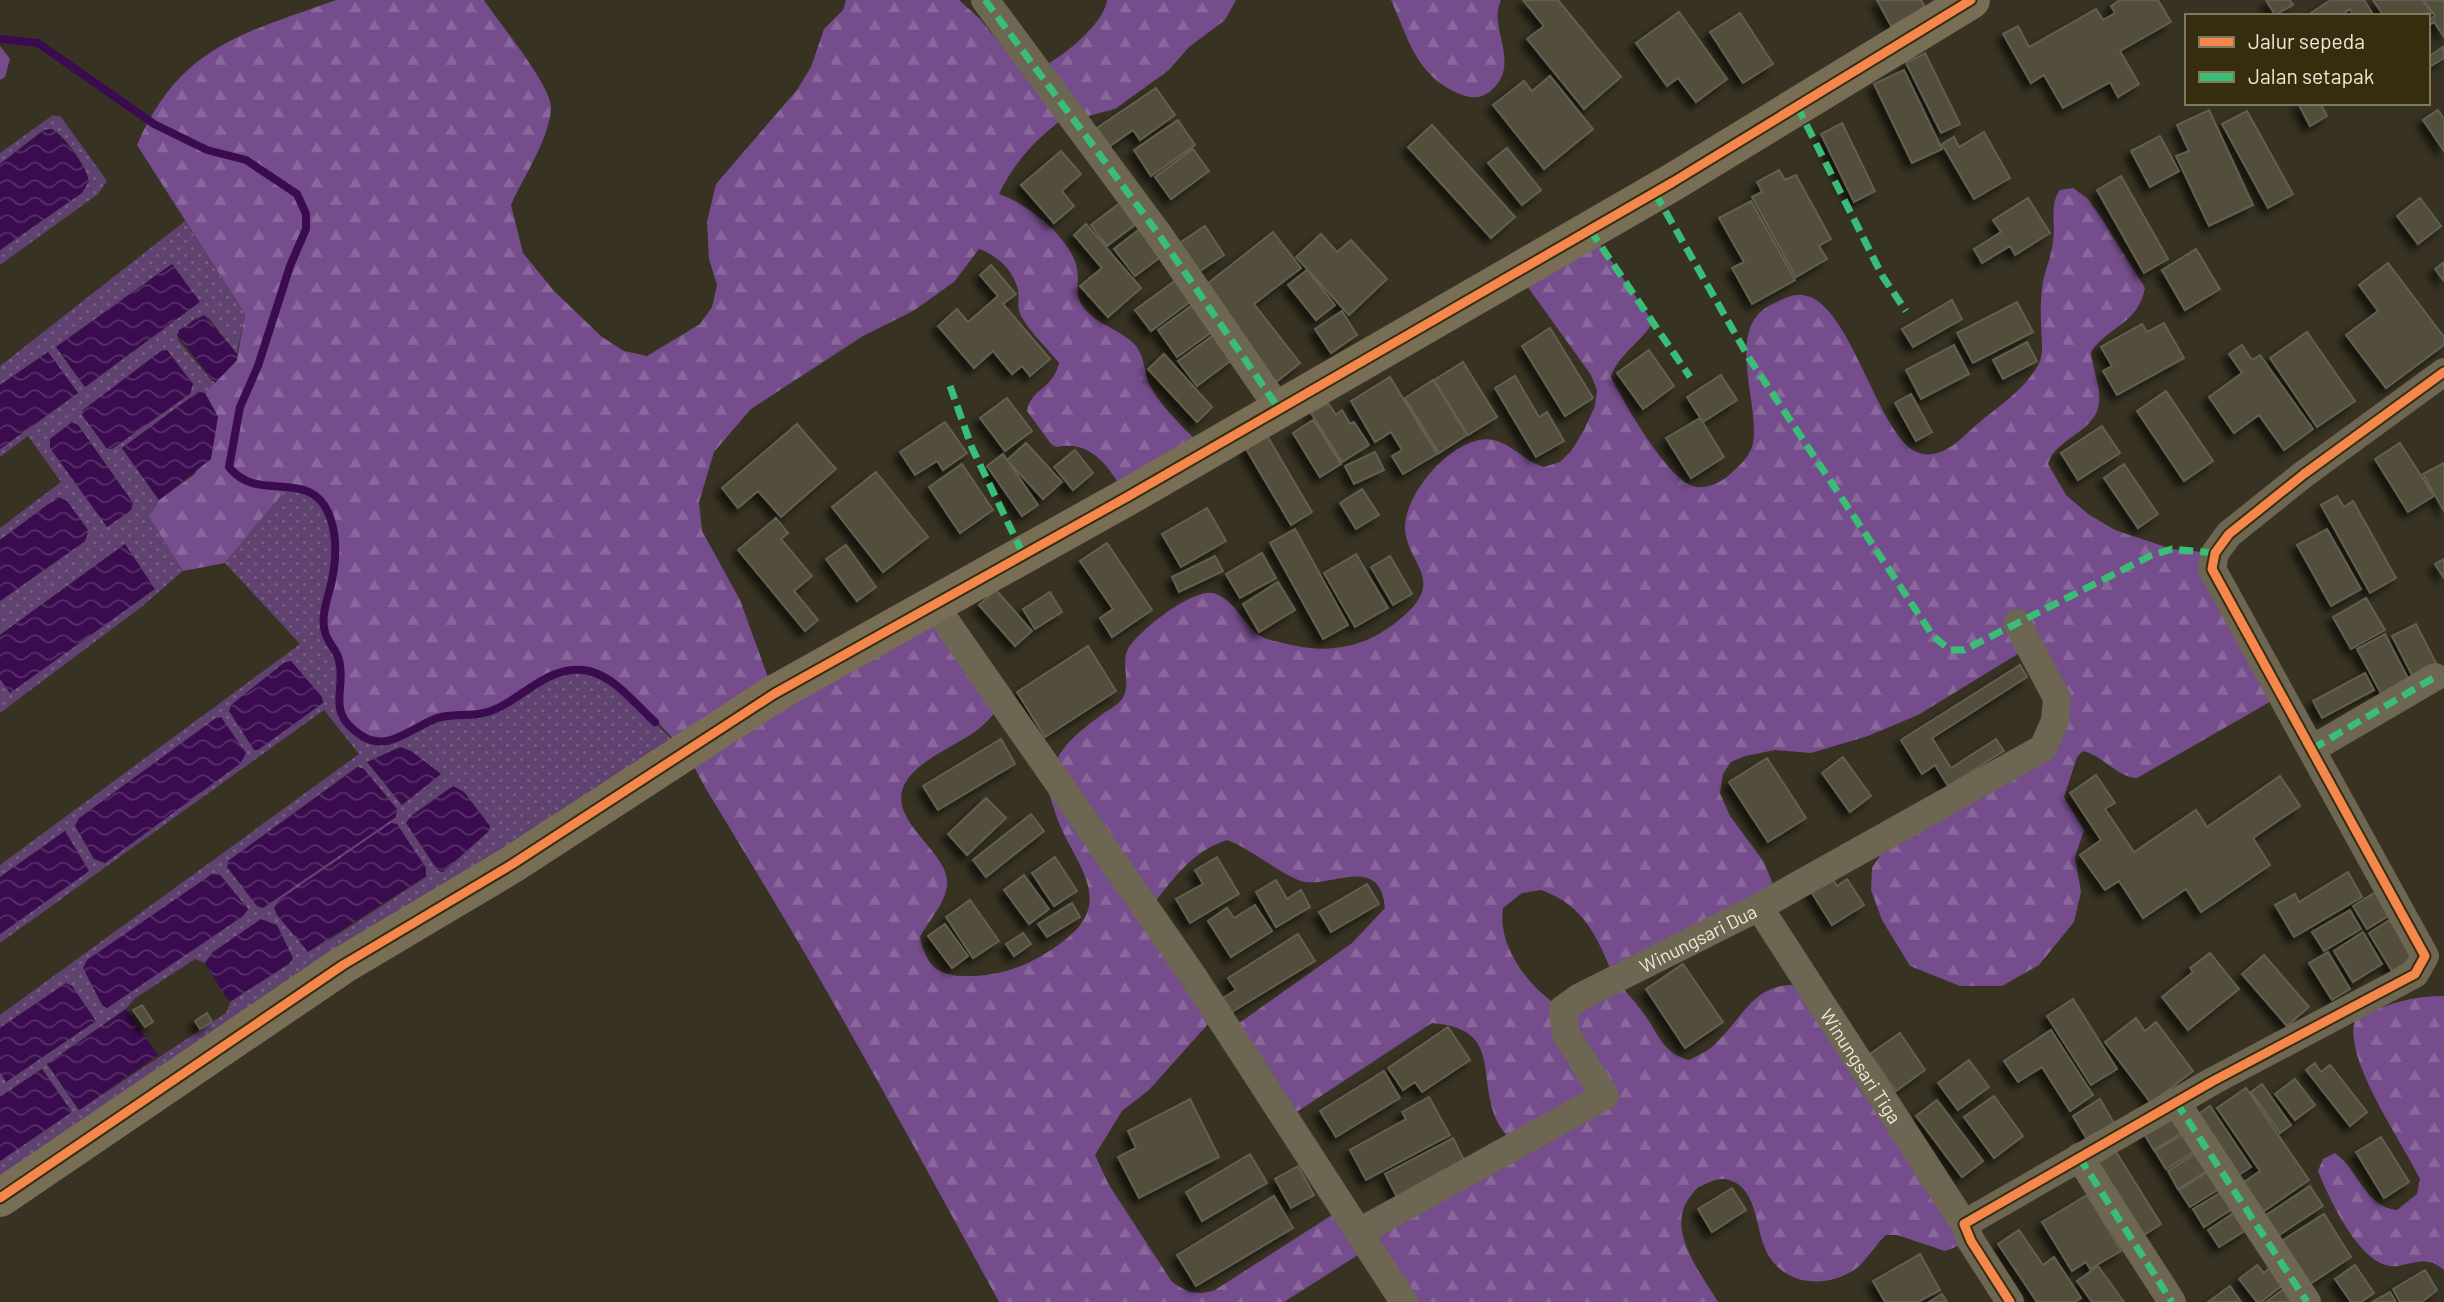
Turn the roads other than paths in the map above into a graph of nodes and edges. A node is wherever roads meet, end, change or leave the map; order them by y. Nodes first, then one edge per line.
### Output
1 (985, 0) edge
2 (1971, 0) edge
3 (2444, 372) edge
4 (1279, 409) junction
5 (933, 603) junction
6 (2017, 623) dead end
7 (2435, 677) dead end
8 (2312, 749) junction
9 (1759, 907) junction
10 (2176, 1102) junction
11 (2078, 1157) junction
12 (0, 1198) edge
13 (1964, 1224) junction
14 (1359, 1232) junction
15 (1404, 1302) edge
16 (2010, 1302) edge
17 (2172, 1302) edge
18 (2307, 1302) edge

1 - 4 street
2 - 4 street
3 - 8 street
4 - 5 street
5 - 12 street
5 - 14 street
6 - 9 street, Winungsari Dua
7 - 8 street
8 - 10 street
9 - 13 street, Winungsari Tiga
9 - 14 street, Winungsari Dua
10 - 11 street
10 - 18 street
11 - 13 street
11 - 17 street
13 - 16 street, Winungsari Tiga
14 - 15 street

